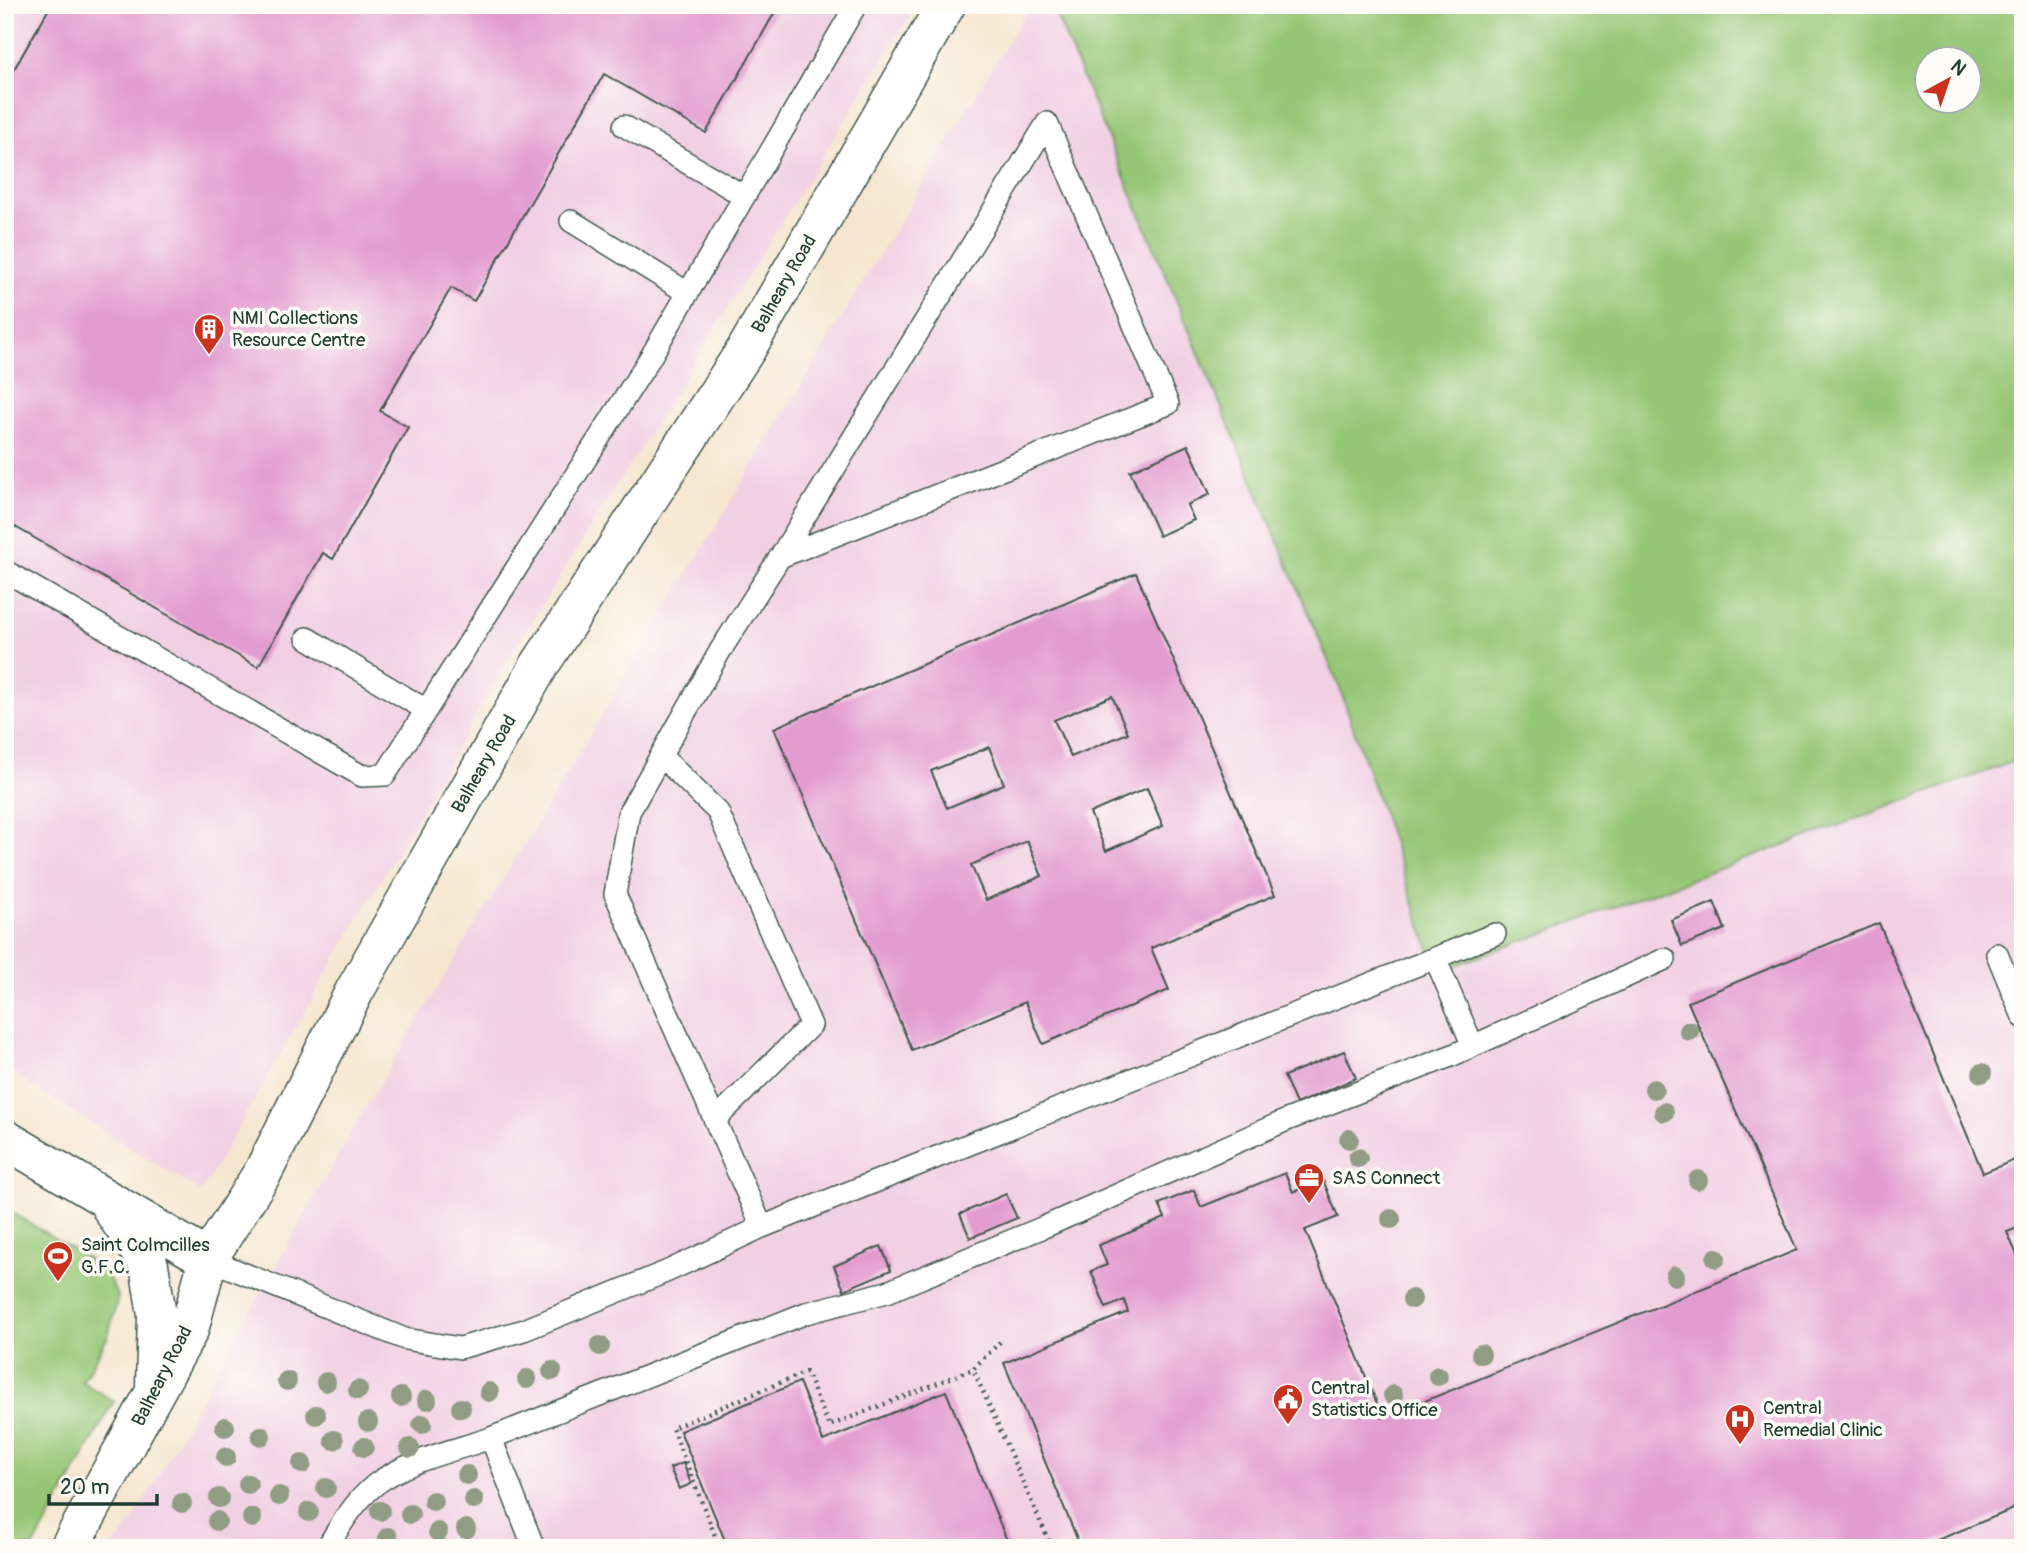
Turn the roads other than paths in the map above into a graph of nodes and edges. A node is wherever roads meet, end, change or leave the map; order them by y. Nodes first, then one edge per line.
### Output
1 (856, 5) edge
2 (946, 5) edge
3 (624, 126) dead end
4 (744, 196) junction
5 (570, 221) dead end
6 (688, 293) junction
7 (780, 557) junction
8 (5, 571) edge
9 (307, 638) dead end
10 (426, 710) junction
11 (661, 757) junction
12 (1495, 934) dead end
13 (1997, 954) dead end
14 (1435, 958) junction
15 (1665, 959) dead end
16 (2023, 1017) edge
17 (1473, 1046) junction
18 (715, 1120) junction
19 (5, 1139) edge
20 (105, 1198) junction
21 (762, 1227) junction
22 (208, 1259) junction
23 (154, 1394) junction
24 (491, 1438) junction
25 (69, 1548) edge
26 (327, 1548) edge
27 (534, 1548) edge

1 - 4 lane
2 - 22 street, Balheary Road
3 - 4 lane
4 - 6 lane
5 - 6 lane
6 - 10 lane
7 - 7 lane
7 - 11 lane
8 - 10 lane
9 - 10 lane
11 - 18 lane
11 - 18 lane
12 - 14 lane
13 - 16 lane
14 - 17 lane
14 - 21 lane
15 - 17 lane
17 - 24 lane
18 - 21 lane
19 - 20 street
20 - 22 street
20 - 23 street
21 - 22 lane
22 - 23 street, Balheary Road
23 - 25 street, Balheary Road
24 - 26 lane
24 - 27 lane

